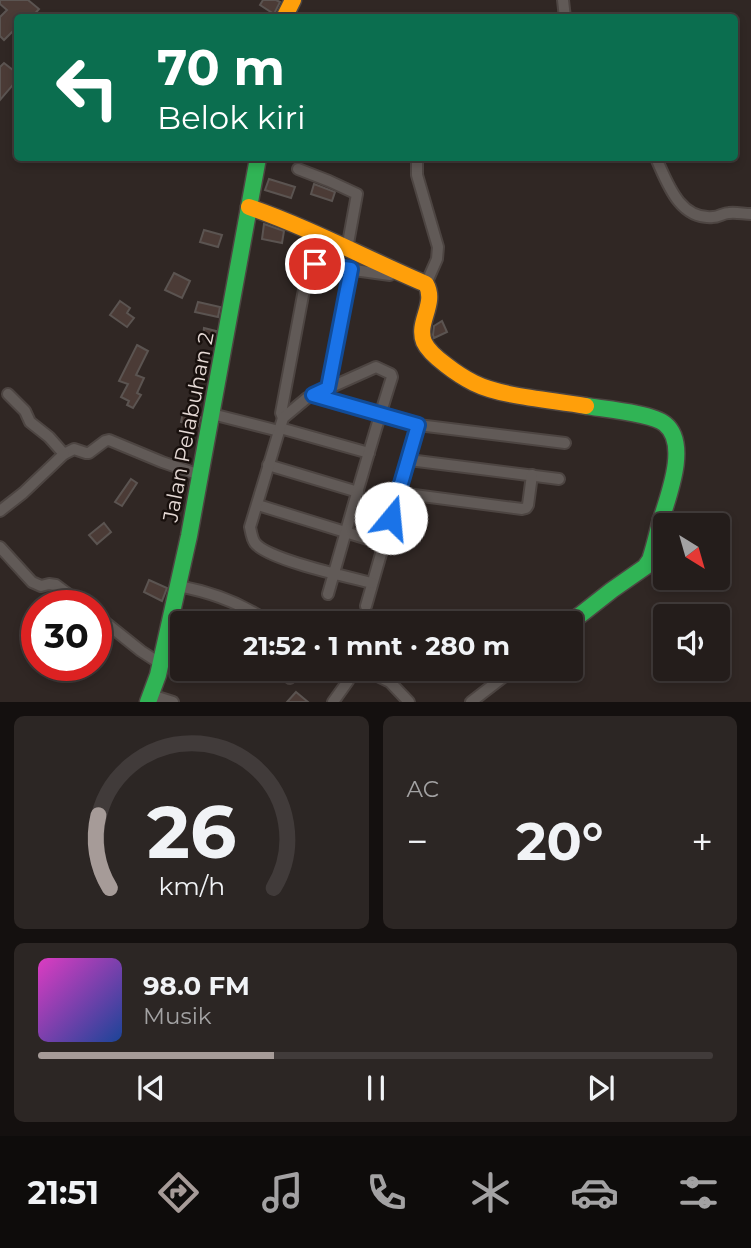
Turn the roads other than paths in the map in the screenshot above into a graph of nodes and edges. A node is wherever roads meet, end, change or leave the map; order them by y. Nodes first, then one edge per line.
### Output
1 (257, 161) edge
2 (417, 161) edge
3 (657, 161) edge
4 (298, 169) dead end
5 (249, 207) junction
6 (751, 214) edge
7 (346, 249) junction
8 (351, 269) junction
9 (390, 275) dead end
10 (426, 284) junction
11 (328, 388) junction
12 (8, 394) dead end
13 (313, 395) junction
14 (212, 414) junction
15 (380, 414) junction
16 (418, 425) junction
17 (280, 426) junction
18 (565, 443) dead end
19 (369, 453) junction
20 (64, 454) junction
21 (409, 460) junction
22 (268, 466) junction
23 (200, 475) junction
24 (532, 475) junction
25 (559, 479) dead end
26 (358, 492) junction
27 (399, 493) junction
28 (258, 505) junction
29 (0, 511) edge
30 (346, 532) junction
31 (384, 544) junction
32 (0, 547) edge
33 (334, 573) junction
34 (372, 583) junction
35 (178, 586) junction
36 (63, 590) edge
37 (328, 594) dead end
38 (366, 606) dead end
39 (251, 611) edge
40 (583, 613) edge
41 (112, 628) edge
42 (161, 664) junction
43 (348, 681) edge
44 (387, 681) edge
45 (498, 681) edge
46 (150, 699) edge
47 (173, 702) edge
48 (332, 702) edge
49 (409, 702) edge
50 (471, 702) edge

1 - 5 street, Jalan Pelabuhan 2
2 - 10 street
3 - 6 street
4 - 7 street
5 - 7 street
5 - 14 street, Jalan Pelabuhan 2
7 - 10 street
8 - 9 street
8 - 11 street
8 - 17 street
10 - 40 street
11 - 13 street
11 - 15 street
12 - 20 street
13 - 15 street
13 - 17 street
14 - 17 street
14 - 23 street, Jalan Pelabuhan 2
15 - 16 street
15 - 19 street
16 - 18 street
16 - 21 street
17 - 19 street
17 - 22 street
19 - 26 street
20 - 23 street
20 - 29 street
21 - 24 street
21 - 27 street
22 - 26 street
22 - 28 street
23 - 35 street, Jalan Pelabuhan 2
24 - 25 street
24 - 27 street
26 - 30 street
27 - 31 street
28 - 30 street
28 - 33 street
30 - 31 street
30 - 33 street
31 - 34 street
32 - 36 street
33 - 34 street
33 - 37 street
34 - 38 street
35 - 39 street
35 - 42 street, Jalan Pelabuhan 2
41 - 42 street
42 - 46 street, Jalan Pelabuhan 2
43 - 48 street
44 - 49 street
45 - 50 street
46 - 47 street

